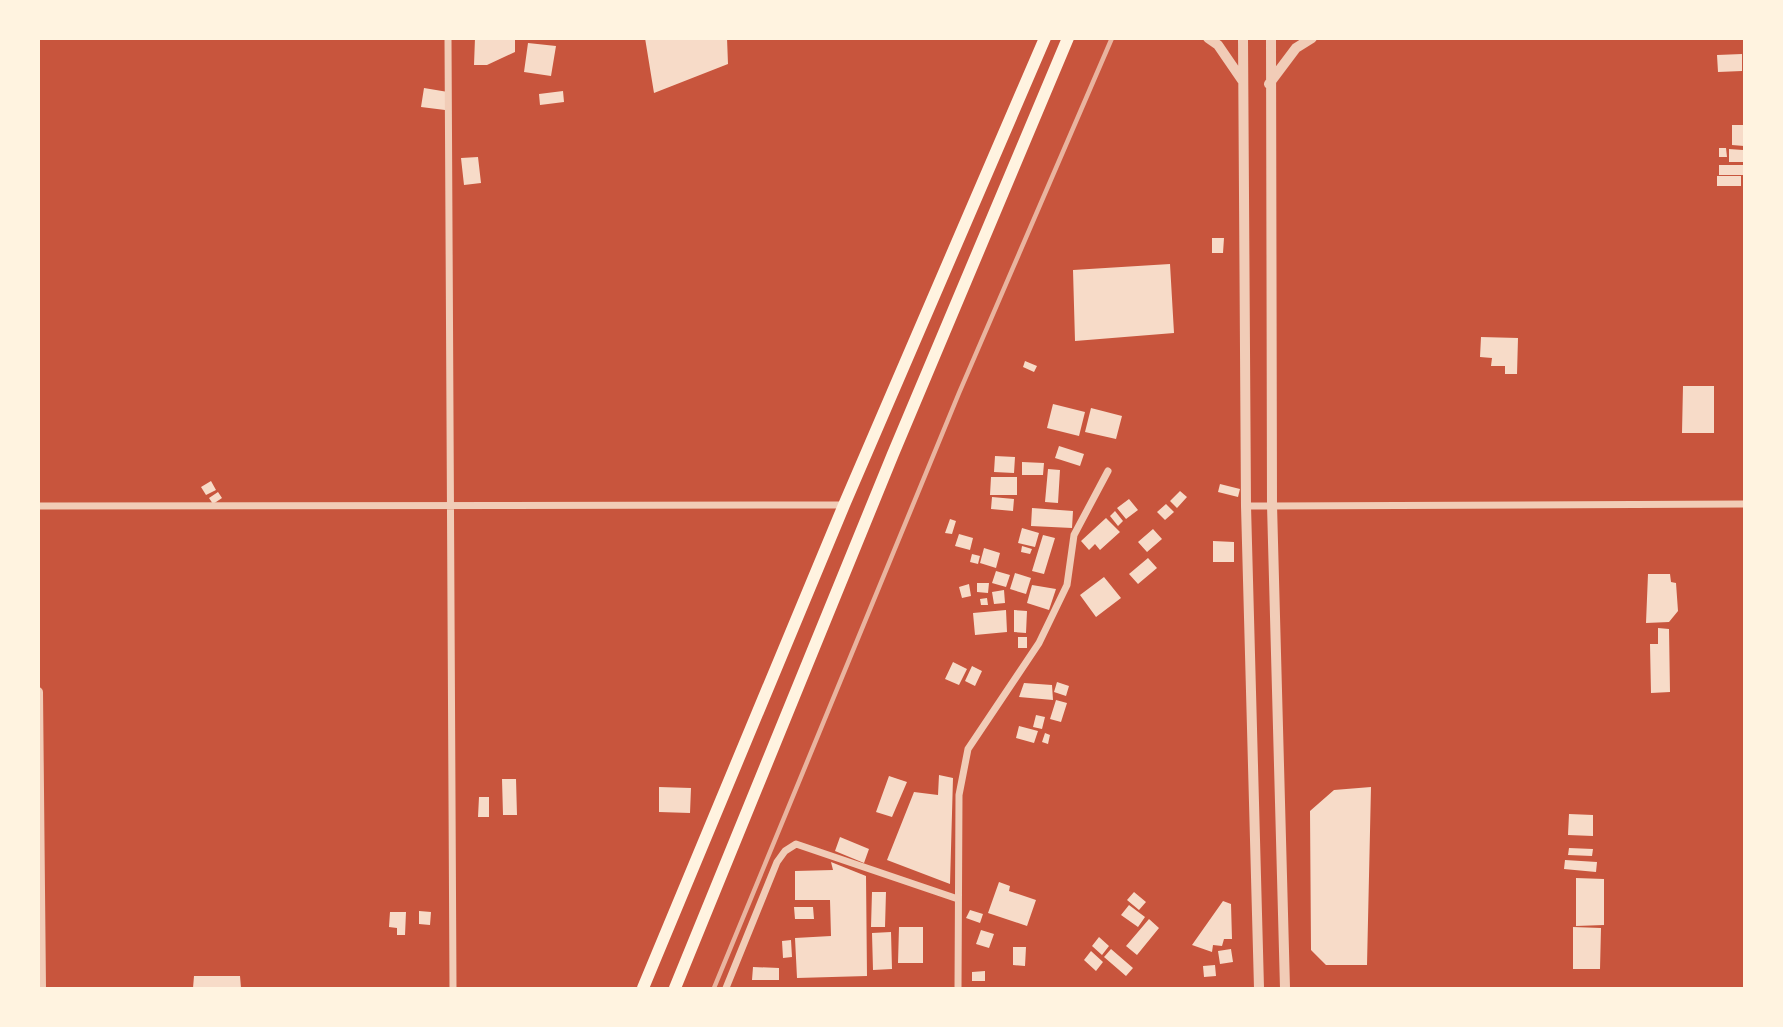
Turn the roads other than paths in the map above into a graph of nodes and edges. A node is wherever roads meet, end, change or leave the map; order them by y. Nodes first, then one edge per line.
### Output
1 (448, 38) edge
2 (1045, 38) edge
3 (1068, 38) edge
4 (1208, 38) edge
5 (1243, 38) edge
6 (1271, 38) edge
7 (1312, 38) edge
8 (1242, 80) junction
9 (1269, 85) junction
10 (1108, 471) dead end
11 (1745, 504) edge
12 (452, 505) junction
13 (844, 505) junction
14 (1272, 505) junction
15 (38, 506) edge
16 (1246, 506) junction
17 (38, 692) edge
18 (958, 899) junction
19 (41, 989) edge
20 (453, 989) edge
21 (643, 989) edge
22 (675, 989) edge
23 (726, 989) edge
24 (958, 989) edge
25 (1259, 989) edge
26 (1285, 989) edge

1 - 12 street
2 - 13 main road
3 - 22 main road
4 - 8 street
5 - 8 street
6 - 9 street
7 - 9 street
8 - 16 street
9 - 14 street
10 - 18 street
11 - 14 street
12 - 13 street
12 - 15 street
12 - 20 street
13 - 21 main road
14 - 16 street
14 - 26 street
16 - 25 street
17 - 19 street
18 - 23 street
18 - 24 street

